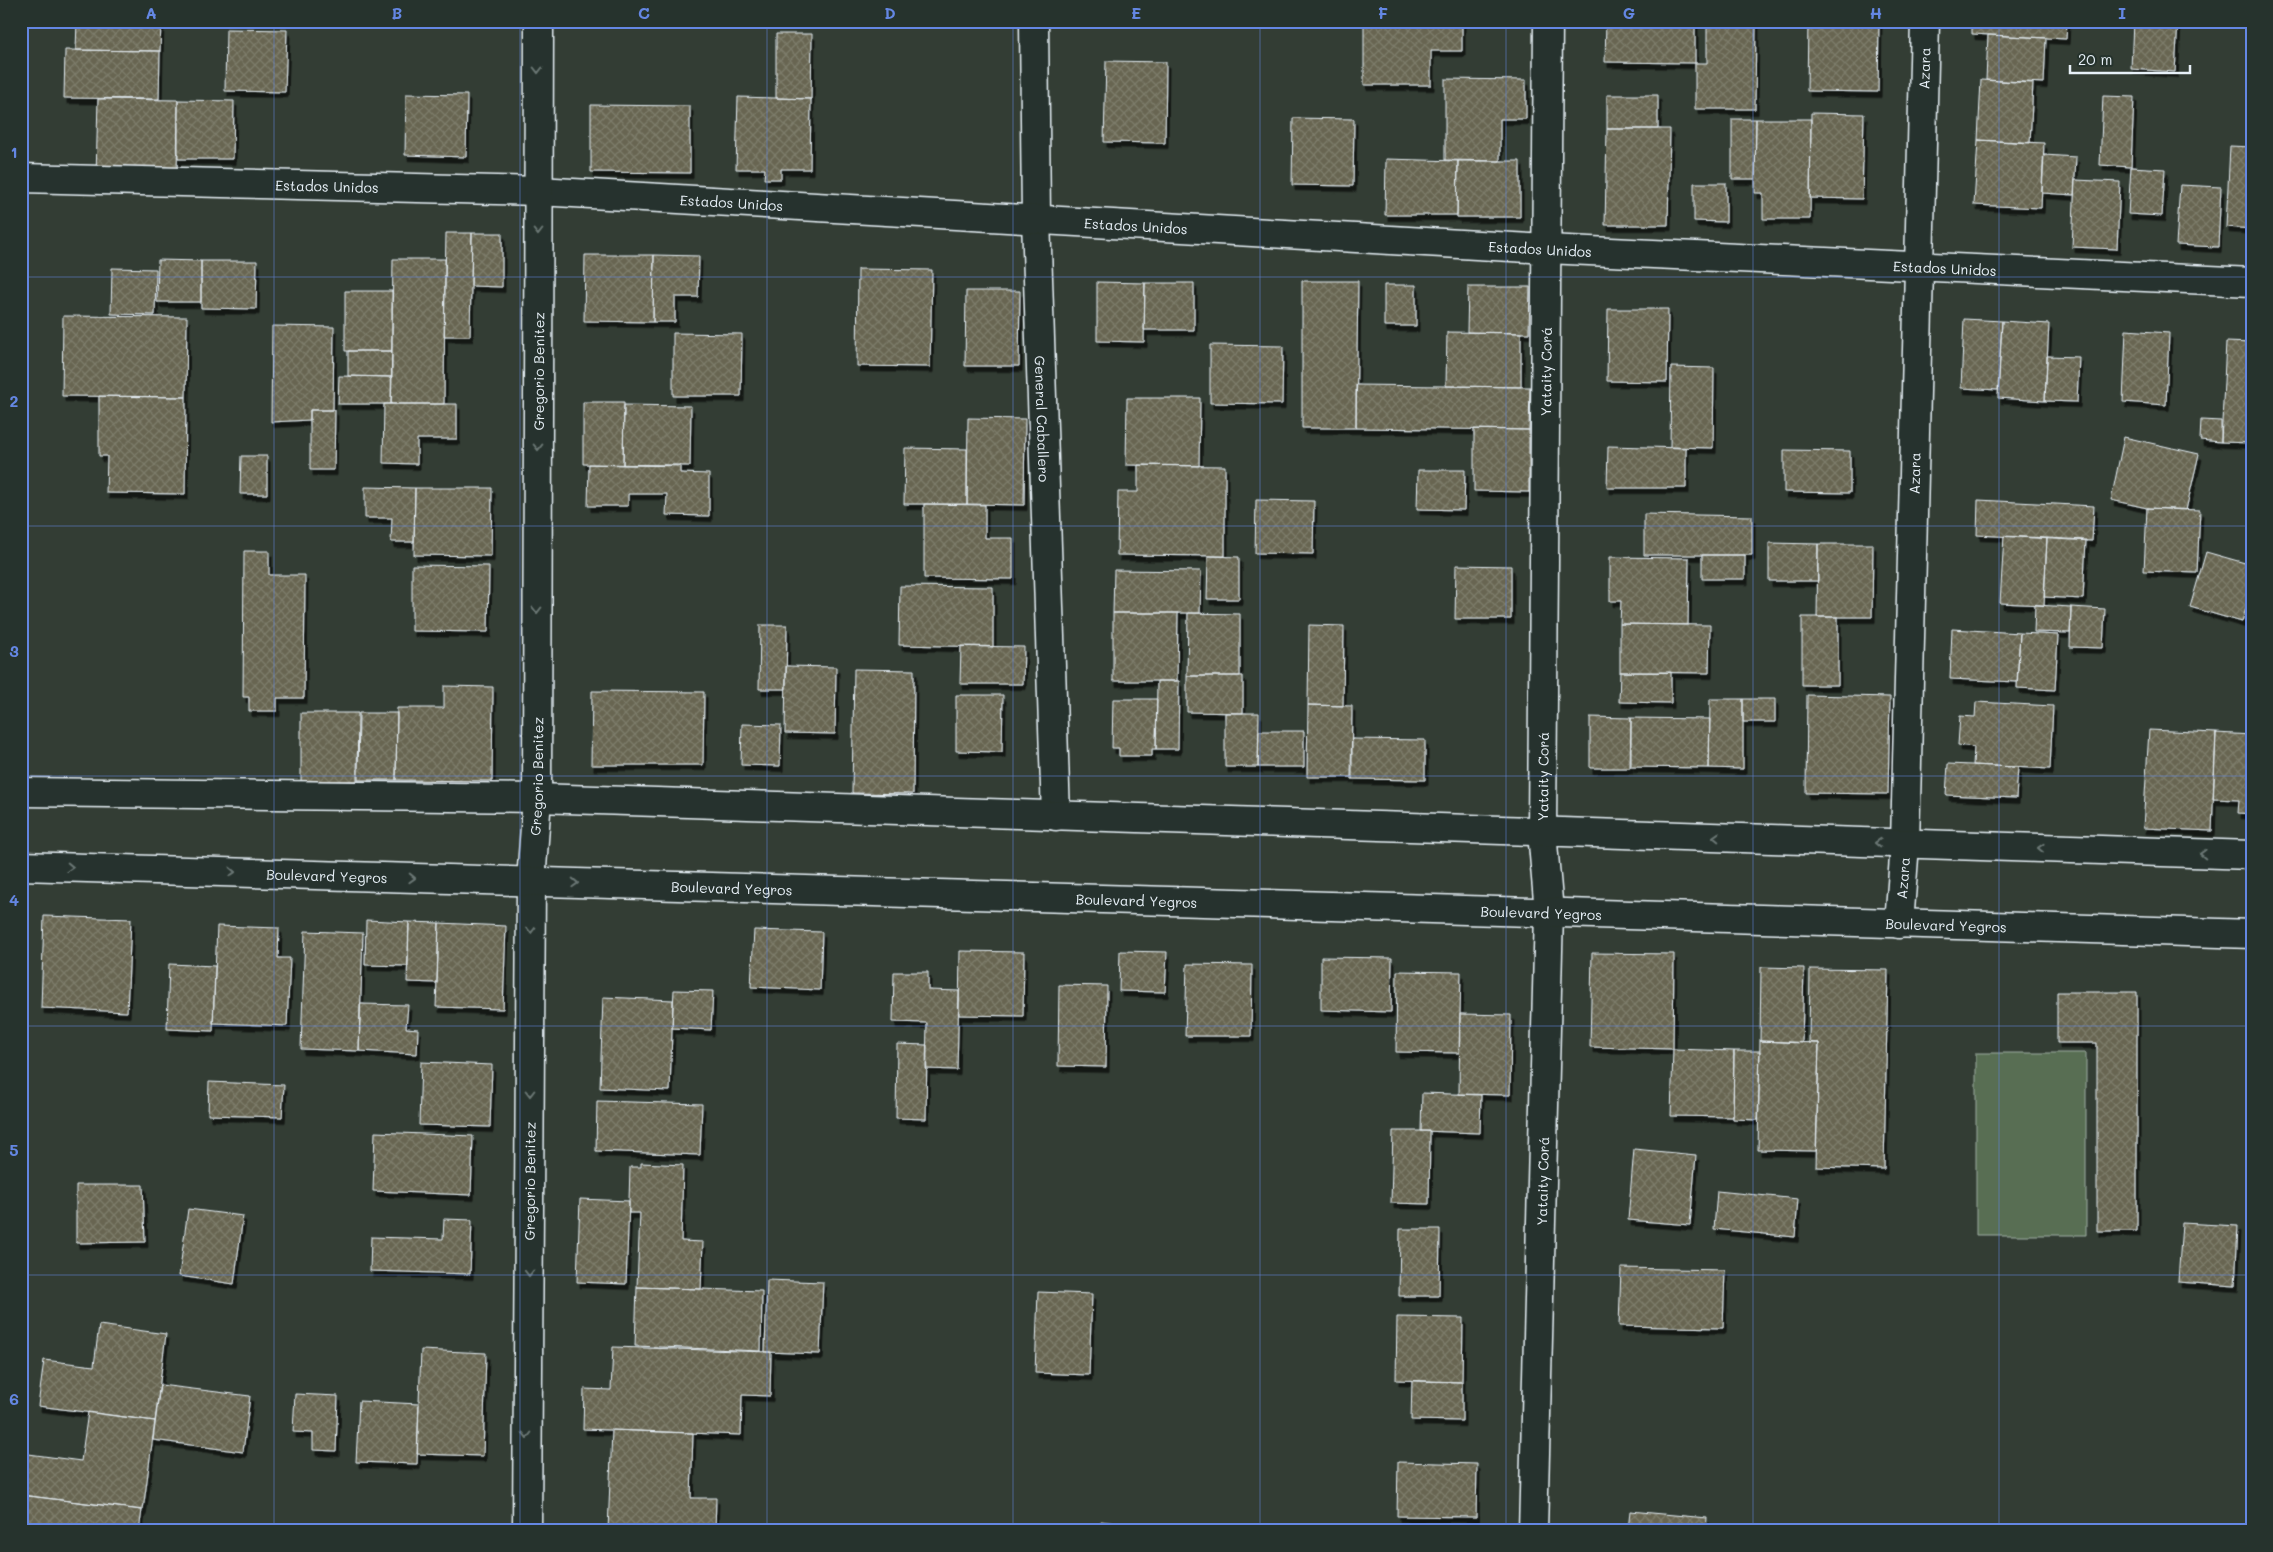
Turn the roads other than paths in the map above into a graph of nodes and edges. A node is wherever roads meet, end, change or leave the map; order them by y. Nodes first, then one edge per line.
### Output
1 (538, 21) edge
2 (1034, 21) edge
3 (1548, 21) edge
4 (1925, 21) edge
5 (21, 178) edge
6 (538, 191) junction
7 (1036, 219) junction
8 (1547, 249) junction
9 (1918, 267) junction
10 (2252, 282) edge
11 (21, 792) edge
12 (537, 798) junction
13 (1056, 816) junction
14 (1542, 832) junction
15 (1905, 844) junction
16 (2252, 855) edge
17 (21, 866) edge
18 (532, 882) junction
19 (1549, 912) junction
20 (1899, 924) junction
21 (2252, 934) edge
22 (527, 1531) edge
23 (1533, 1531) edge

1 -> 6 street, Gregorio Benitez
2 - 7 street, General Caballero
3 - 8 street, Yataity Corá
4 - 9 street, Azara
5 - 6 street, Estados Unidos
6 - 7 street, Estados Unidos
6 -> 12 street, Gregorio Benitez
7 - 8 street, Estados Unidos
7 - 13 street, General Caballero
8 - 9 street, Estados Unidos
8 - 14 street, Yataity Corá
9 - 10 street, Estados Unidos
9 - 15 street, Azara
11 - 12 street
12 - 13 street
12 - 18 street, Gregorio Benitez
13 - 14 street
15 -> 14 street
14 - 19 street, Yataity Corá
16 -> 15 street
15 - 20 street, Azara
17 -> 18 street, Boulevard Yegros
18 -> 19 street, Boulevard Yegros
18 -> 22 street, Gregorio Benitez
19 - 20 street, Boulevard Yegros
19 - 23 street, Yataity Corá
20 - 21 street, Boulevard Yegros

